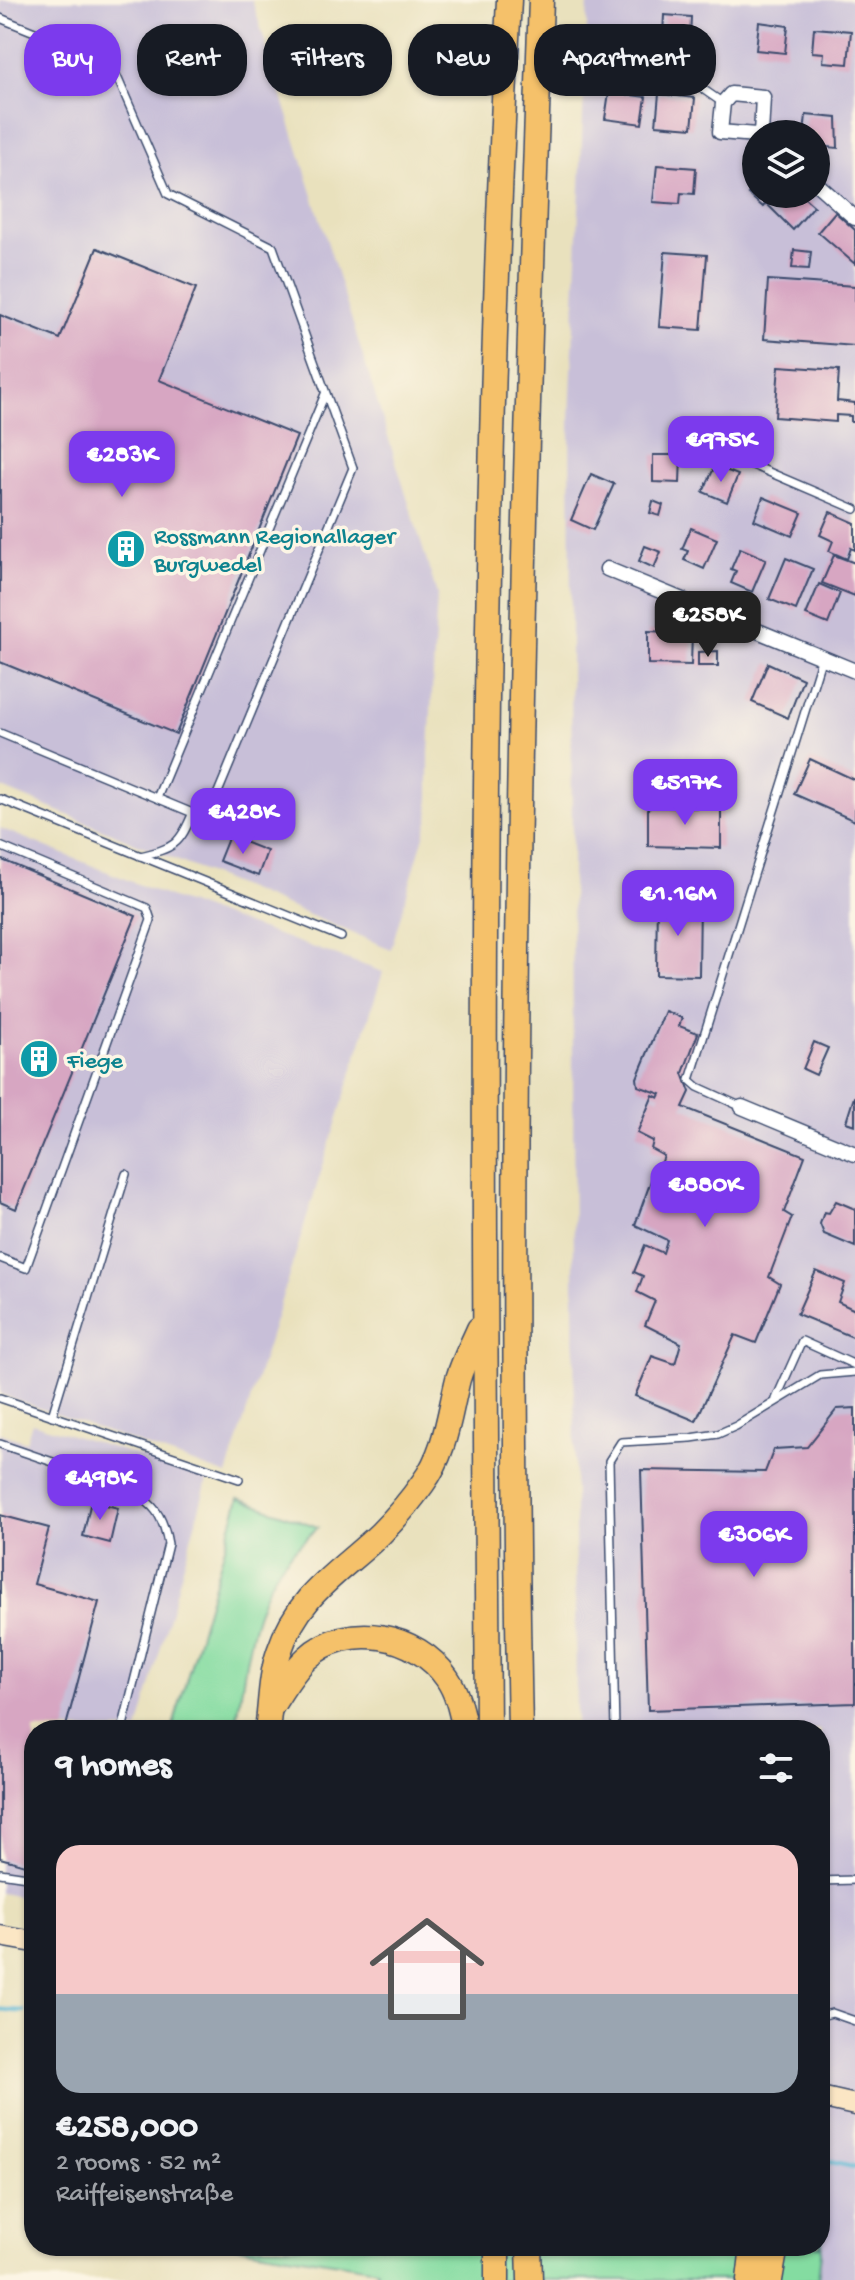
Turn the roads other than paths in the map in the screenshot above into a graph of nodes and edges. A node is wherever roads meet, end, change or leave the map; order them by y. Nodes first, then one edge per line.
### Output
1 (509, 0) edge
2 (541, 0) edge
3 (0, 18) edge
4 (713, 96) edge
5 (723, 103) junction
6 (761, 120) edge
7 (742, 134) edge
8 (830, 196) edge
9 (855, 218) edge
10 (325, 393) junction
11 (701, 443) dead end
12 (855, 509) edge
13 (607, 569) dead end
14 (822, 657) junction
15 (855, 671) edge
16 (0, 733) edge
17 (157, 798) junction
18 (0, 799) edge
19 (193, 812) junction
20 (0, 846) edge
21 (138, 856) junction
22 (341, 937) dead end
23 (742, 1107) joint
24 (855, 1154) edge
25 (126, 1174) dead end
26 (0, 1258) edge
27 (484, 1319) junction
28 (855, 1365) edge
29 (855, 1372) edge
30 (0, 1398) edge
31 (775, 1401) junction
32 (52, 1416) junction
33 (0, 1444) edge
34 (239, 1479) dead end
35 (124, 1720) edge
36 (268, 1720) edge
37 (463, 1720) edge
38 (488, 1720) edge
39 (520, 1720) edge
40 (615, 1720) edge
41 (0, 1873) edge
42 (24, 1877) edge
43 (855, 1880) edge
44 (830, 1881) edge
45 (0, 1936) edge
46 (24, 1940) edge
47 (830, 2014) edge
48 (855, 2021) edge
49 (830, 2099) edge
50 (855, 2105) edge
51 (497, 2256) edge
52 (529, 2256) edge
53 (752, 2256) edge
54 (774, 2256) edge
55 (497, 2280) edge
56 (530, 2280) edge
57 (749, 2280) edge
58 (770, 2280) edge

1 - 27 highway
2 - 39 highway
3 - 10 lane
4 - 5 lane
5 - 6 street
5 - 7 street
8 - 9 street
10 - 17 lane
10 - 19 lane
11 - 12 lane
13 - 14 street
14 - 15 street
14 - 23 lane
16 - 17 lane
17 - 19 lane
18 - 21 lane
19 - 21 lane
20 - 26 lane
21 - 22 lane
23 - 24 street
25 - 32 lane
27 - 36 highway
27 - 38 highway
28 - 31 lane
29 - 31 lane
30 - 32 lane
31 - 40 lane
32 - 34 lane
33 - 35 lane
36 - 37 highway
41 - 42 lane
43 - 44 lane
45 - 46 main road
47 - 48 lane
49 - 50 main road
51 - 55 highway
52 - 56 highway
53 - 57 highway
54 - 58 highway

